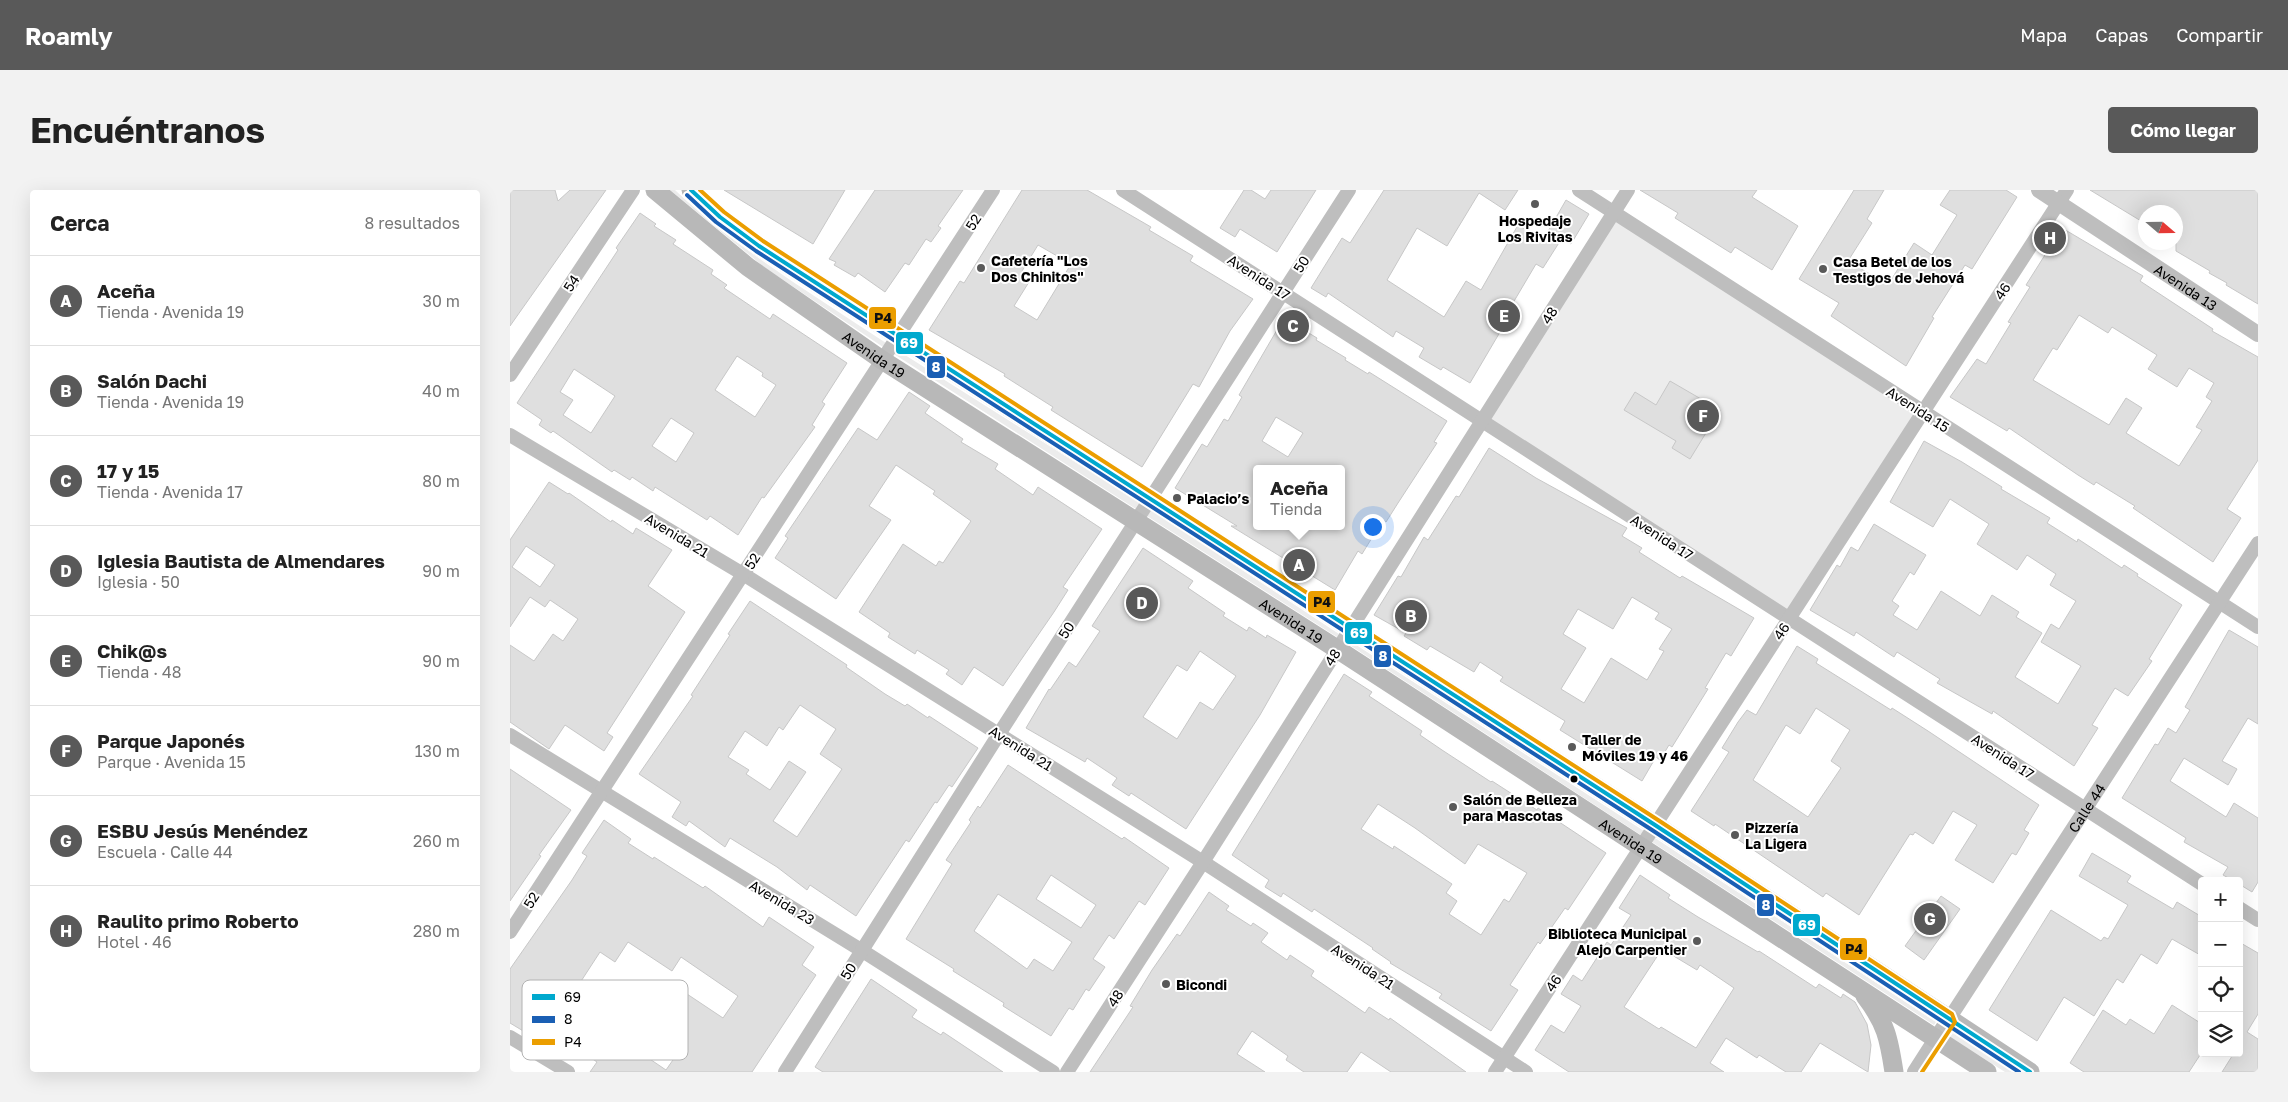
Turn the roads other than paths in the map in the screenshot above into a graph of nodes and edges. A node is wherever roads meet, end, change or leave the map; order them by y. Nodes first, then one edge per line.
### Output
1 (633, 190) edge
2 (655, 190) edge
3 (691, 190) edge
4 (993, 190) edge
5 (1123, 190) edge
6 (1350, 190) edge
7 (1579, 190) edge
8 (1628, 190) edge
9 (2039, 190) edge
10 (2063, 196) edge
11 (1614, 212) junction
12 (1283, 293) junction
13 (2258, 334) edge
14 (898, 336) junction
15 (882, 360) junction
16 (510, 375) edge
17 (1923, 412) junction
18 (1482, 421) junction
19 (510, 434) edge
20 (1151, 498) junction
21 (1137, 521) junction
22 (2258, 543) edge
23 (743, 574) junction
24 (2220, 602) junction
25 (1789, 619) junction
26 (2258, 627) edge
27 (1350, 629) junction
28 (1337, 649) junction
29 (999, 734) junction
30 (510, 735) edge
31 (602, 792) junction
32 (2085, 809) junction
33 (1655, 825) junction
34 (1641, 847) junction
35 (1203, 862) junction
36 (2198, 881) edge
37 (2243, 911) edge
38 (2258, 920) edge
39 (510, 932) edge
40 (861, 950) junction
41 (1854, 984) junction
42 (1949, 1019) junction
43 (510, 1037) edge
44 (1937, 1040) junction
45 (522, 1044) edge
46 (1504, 1058) junction
47 (548, 1060) edge
48 (568, 1072) edge
49 (785, 1072) edge
50 (1053, 1072) edge
51 (1067, 1072) edge
52 (1495, 1072) edge
53 (1526, 1072) edge
54 (1894, 1072) edge
55 (1915, 1072) edge
56 (1987, 1072) edge
57 (2030, 1072) edge

1 - 16 street, 54
2 - 15 main road, Avenida 19
3 - 14 main road, Avenida 19
4 - 14 street, 52
5 - 12 street, Avenida 17
6 - 12 street, 50
7 - 11 street, Avenida 15
8 - 11 street, 48
9 - 10 street, Avenida 13
10 - 13 street, Avenida 13
10 - 17 street, 46
11 - 17 street, Avenida 15
11 - 18 street, 48
12 - 18 street, Avenida 17
12 - 20 street, 50
14 - 15 street, 52
14 - 20 main road, Avenida 19
15 - 21 main road, Avenida 19
15 - 23 street, 52
17 - 24 street, Avenida 15
17 - 25 street, 46
18 - 25 street, Avenida 17
18 - 27 street, 48
19 - 23 street, Avenida 21
20 - 21 street, 50
20 - 27 main road, Avenida 19
21 - 28 main road, Avenida 19
21 - 29 street, 50
22 - 24 street, Calle 44
23 - 29 street, Avenida 21
23 - 31 street, 52
24 - 26 street, Avenida 15
24 - 32 street, Calle 44
25 - 32 street, Avenida 17
25 - 33 street, 46
27 - 28 street, 48
27 - 33 main road, Avenida 19
28 - 34 main road, Avenida 19
28 - 35 street, 48
29 - 35 street, Avenida 21
29 - 40 street, 50
30 - 31 street, Avenida 23
31 - 39 street, 52
31 - 40 street, Avenida 23
32 - 36 street, Avenida 17
32 - 42 street, Calle 44
33 - 34 street, 46
33 - 42 main road, Avenida 19
34 - 41 main road, Avenida 19
34 - 46 street, 46
35 - 46 street, Avenida 21
35 - 51 street, 48
37 - 38 street
40 - 49 street, 50
40 - 50 street, Avenida 23
41 - 44 main road, Avenida 19
41 - 54 main road
42 - 44 street, Calle 44
42 - 57 main road, Avenida 19
43 - 45 street
44 - 55 street, Calle 44
44 - 56 main road, Avenida 19
46 - 52 street, 46
46 - 53 street, Avenida 21
47 - 48 street

